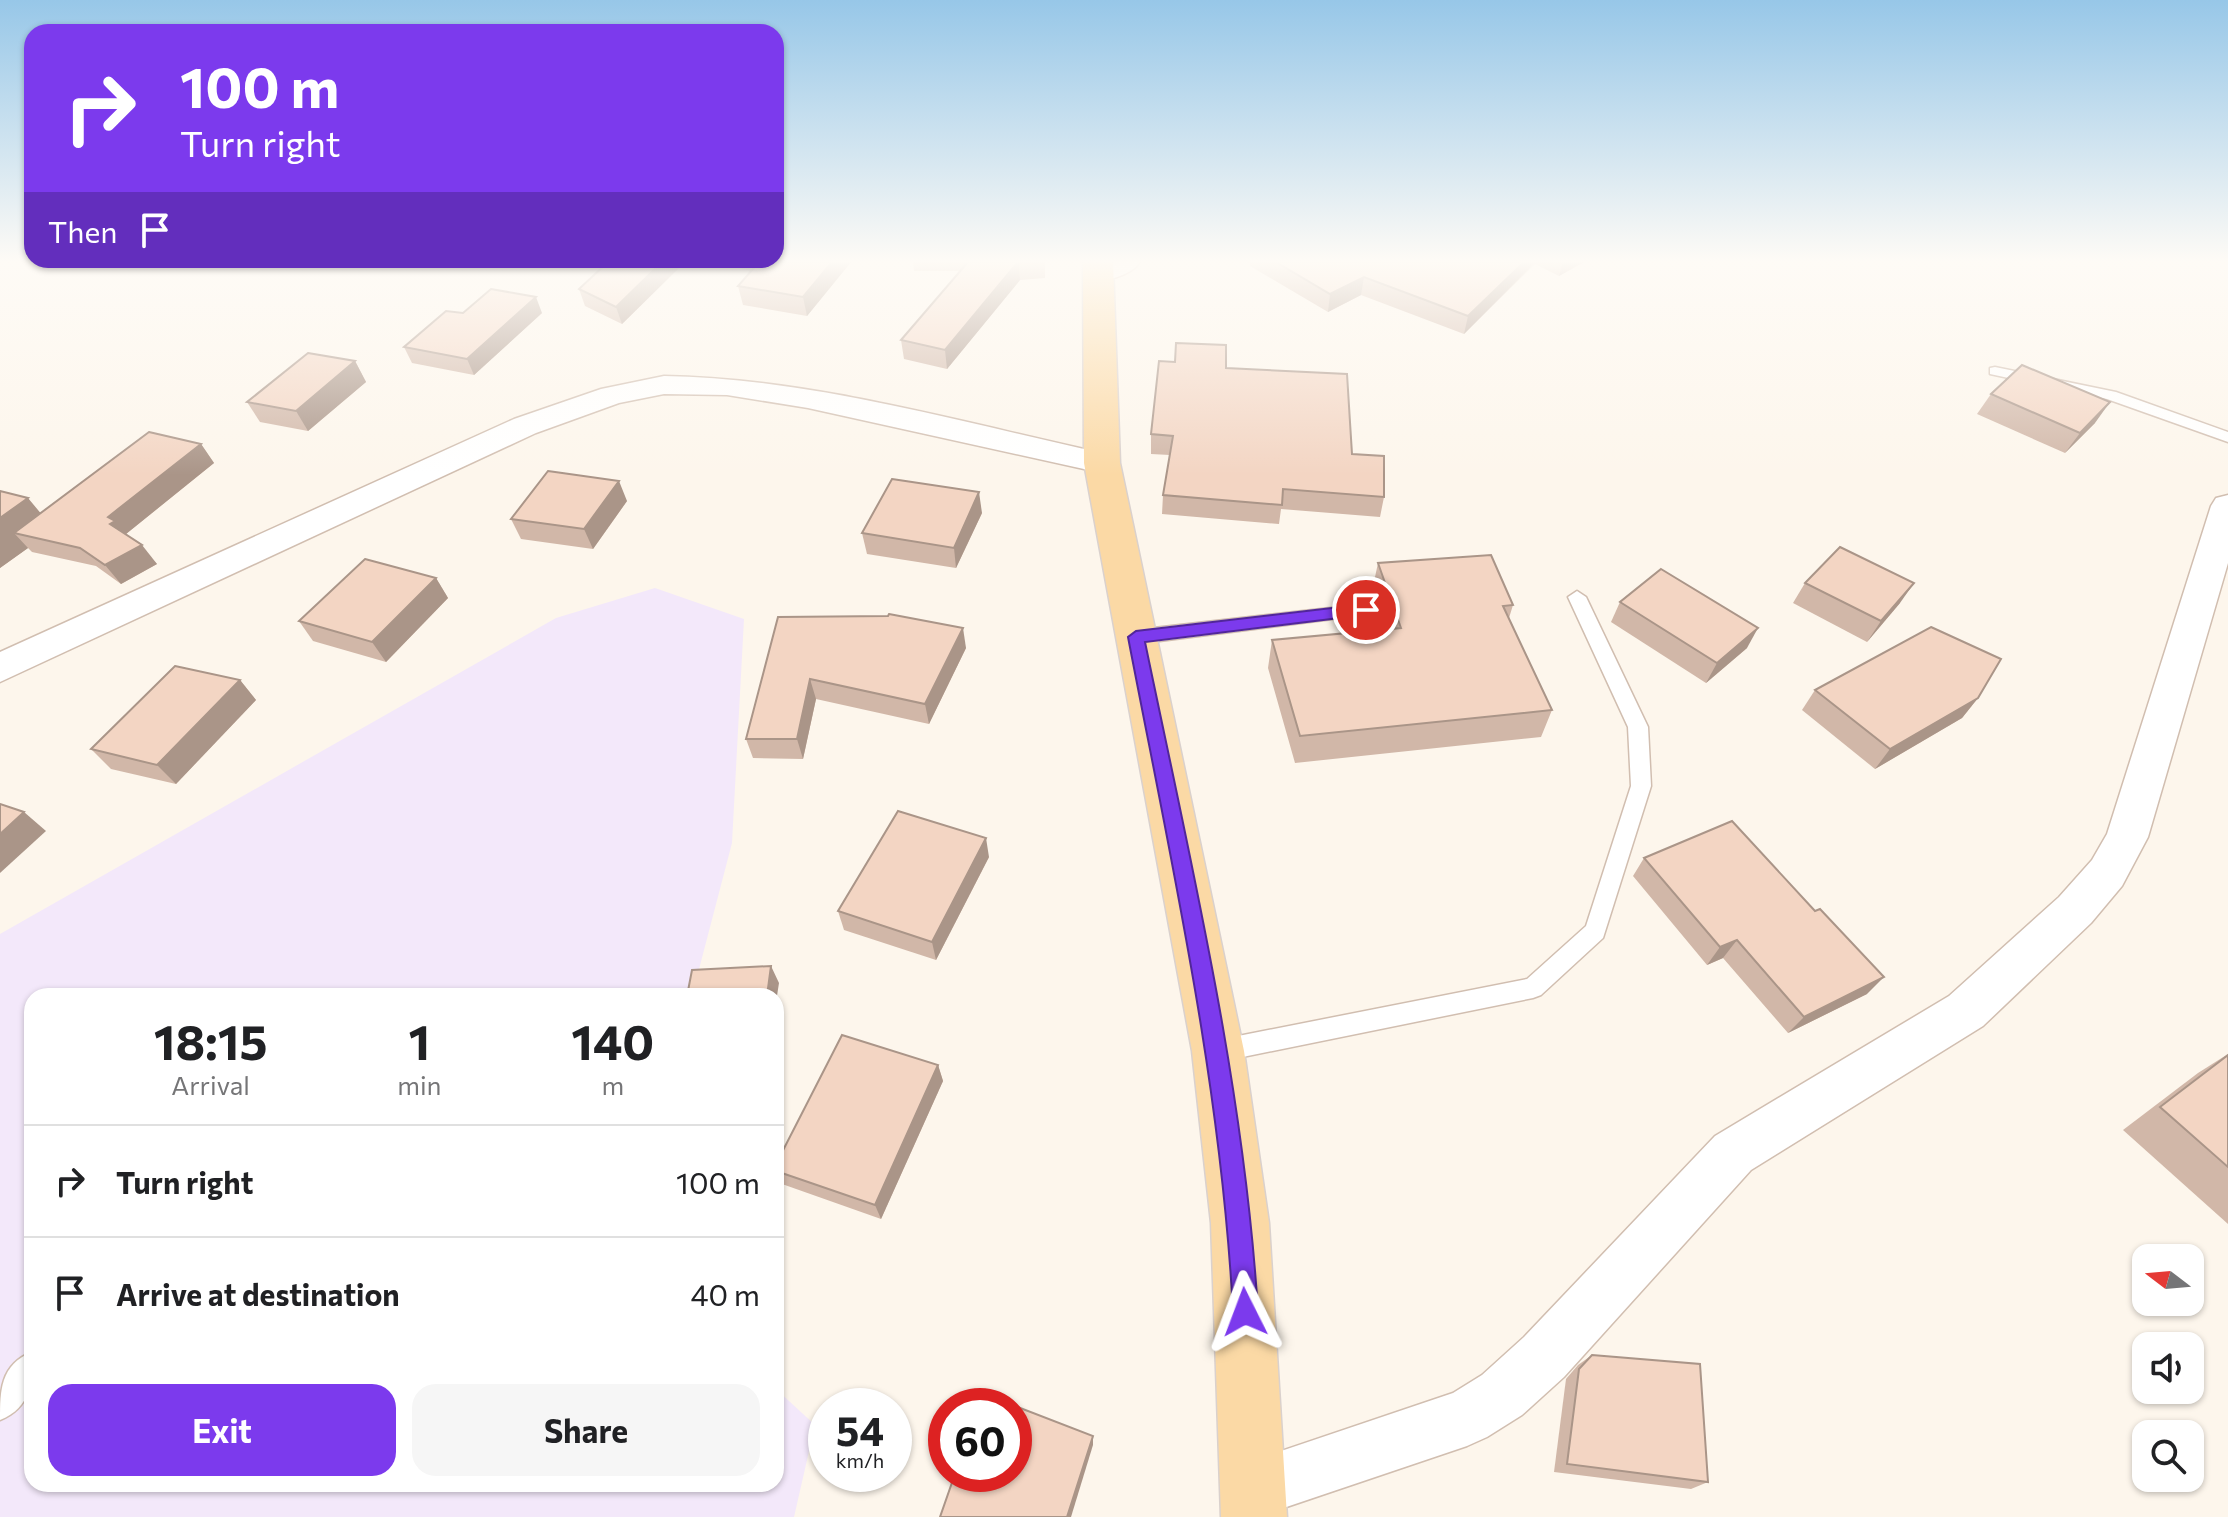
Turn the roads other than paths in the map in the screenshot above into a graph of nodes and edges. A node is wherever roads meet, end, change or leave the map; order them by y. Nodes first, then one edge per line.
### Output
1 (1106, 333) edge
2 (1995, 371) dead end
3 (2228, 437) edge
4 (1102, 463) junction
5 (2228, 506) edge
6 (1577, 597) dead end
7 (1366, 610) dead end
8 (1136, 637) junction
9 (0, 668) edge
10 (1218, 1051) junction
11 (24, 1376) edge
12 (0, 1406) edge
13 (1255, 1503) edge

1 - 4 main road
2 - 3 lane
4 - 8 main road
4 - 9 street
5 - 13 street
6 - 10 lane
7 - 8 lane
8 - 10 main road
10 - 13 main road
11 - 12 lane

